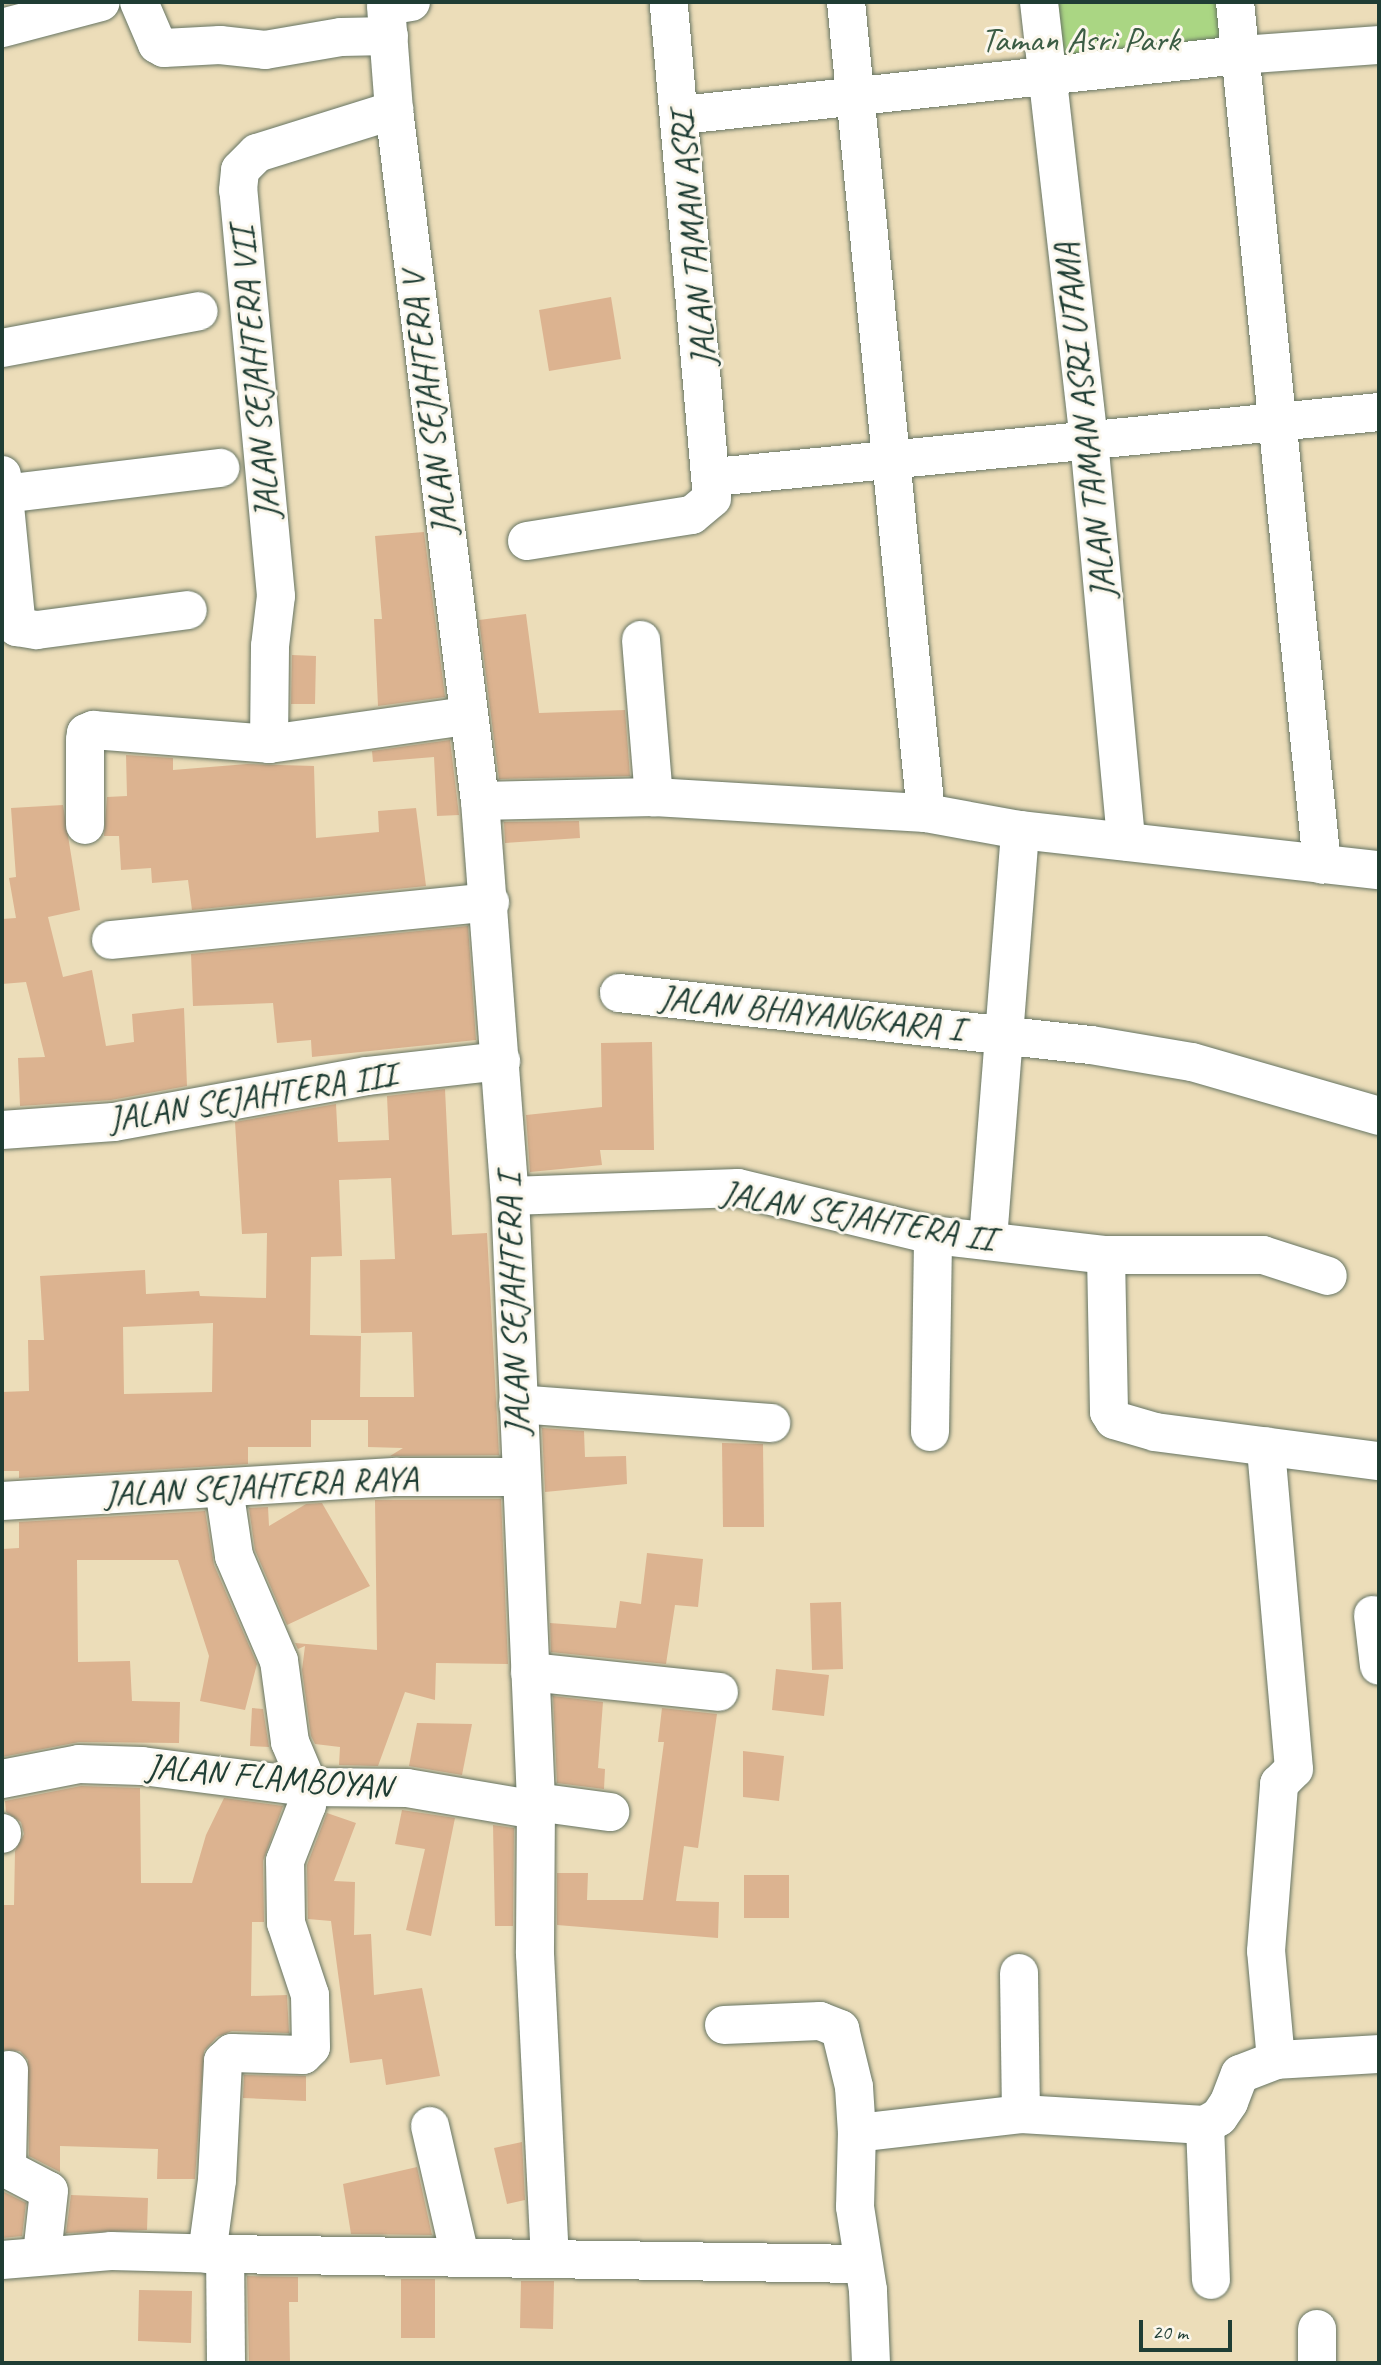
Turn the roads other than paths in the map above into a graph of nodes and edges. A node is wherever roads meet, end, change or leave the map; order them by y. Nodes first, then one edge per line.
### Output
1 (101, 2) edge
2 (139, 2) edge
3 (669, 2) edge
4 (846, 2) edge
5 (1039, 2) edge
6 (1235, 2) edge
7 (396, 15) edge
8 (2, 28) edge
9 (1379, 45) edge
10 (1241, 55) junction
11 (1046, 75) junction
12 (857, 96) junction
13 (394, 110) junction
14 (682, 115) junction
15 (199, 311) dead end
16 (2, 348) edge
17 (1379, 412) edge
18 (1278, 422) junction
19 (1089, 440) junction
20 (889, 459) junction
21 (220, 468) dead end
22 (714, 477) junction
23 (3, 484) edge
24 (527, 541) dead end
25 (188, 610) dead end
26 (640, 640) dead end
27 (466, 716) junction
28 (269, 744) junction
29 (654, 797) junction
30 (480, 801) junction
31 (926, 813) junction
32 (85, 824) dead end
33 (1020, 830) junction
34 (1126, 841) junction
35 (1322, 864) junction
36 (1379, 870) edge
37 (490, 902) junction
38 (111, 940) dead end
39 (619, 993) dead end
40 (1003, 1033) junction
41 (501, 1061) junction
42 (1378, 1110) edge
43 (2, 1130) edge
44 (510, 1196) junction
45 (933, 1236) junction
46 (988, 1240) junction
47 (1106, 1255) junction
48 (1328, 1276) dead end
49 (518, 1404) junction
50 (772, 1423) dead end
51 (930, 1432) dead end
52 (1266, 1446) junction
53 (1379, 1461) edge
54 (520, 1477) junction
55 (224, 1488) junction
56 (2, 1501) edge
57 (1373, 1615) dead end
58 (1379, 1666) edge
59 (530, 1672) junction
60 (719, 1692) dead end
61 (2, 1779) edge
62 (309, 1787) junction
63 (536, 1806) junction
64 (610, 1812) dead end
65 (1019, 1973) dead end
66 (724, 2025) dead end
67 (1379, 2054) edge
68 (1276, 2060) junction
69 (9, 2070) dead end
70 (1021, 2114) junction
71 (1205, 2125) junction
72 (430, 2126) dead end
73 (857, 2133) junction
74 (42, 2253) junction
75 (216, 2254) junction
76 (460, 2256) junction
77 (550, 2257) junction
78 (2, 2260) edge
79 (862, 2264) junction
80 (1211, 2280) dead end
81 (226, 2363) edge
82 (871, 2363) edge

1 - 8 street
2 - 7 street
3 - 14 street, JALAN TAMAN ASRI
4 - 12 street
5 - 11 street, JALAN TAMAN ASRI UTAMA
6 - 10 street
7 - 13 street, JALAN SEJAHTERA V
9 - 10 street
10 - 11 street
10 - 18 street
11 - 12 street
11 - 19 street, JALAN TAMAN ASRI UTAMA
12 - 14 street
12 - 20 street
13 - 27 street, JALAN SEJAHTERA V
13 - 28 street, JALAN SEJAHTERA VII
14 - 22 street, JALAN TAMAN ASRI
15 - 16 street
17 - 18 street
18 - 19 street
18 - 35 street
19 - 20 street
19 - 34 street, JALAN TAMAN ASRI UTAMA
20 - 22 street
20 - 31 street
21 - 23 street
22 - 24 street
23 - 25 street
26 - 29 street
27 - 28 street
27 - 30 street, JALAN SEJAHTERA V
28 - 32 street
29 - 30 street
29 - 31 street
30 - 37 street, JALAN SEJAHTERA I
31 - 33 street
33 - 34 street
33 - 40 street
34 - 35 street
35 - 36 street
37 - 38 street
37 - 41 street, JALAN SEJAHTERA I
39 - 40 street, JALAN BHAYANGKARA I
40 - 42 street, JALAN BHAYANGKARA I
40 - 46 street
41 - 43 street, JALAN SEJAHTERA III
41 - 44 street, JALAN SEJAHTERA I
44 - 45 street, JALAN SEJAHTERA II
44 - 49 street, JALAN SEJAHTERA I
45 - 46 street, JALAN SEJAHTERA II
45 - 51 street
46 - 47 street, JALAN SEJAHTERA II
47 - 48 street, JALAN SEJAHTERA II
47 - 52 street
49 - 50 street
49 - 54 street, JALAN SEJAHTERA I
52 - 53 street
52 - 68 street
54 - 55 street, JALAN SEJAHTERA RAYA
54 - 59 street, JALAN SEJAHTERA I
55 - 56 street, JALAN SEJAHTERA RAYA
55 - 62 street
57 - 58 street
59 - 60 street
59 - 63 street, JALAN SEJAHTERA I
61 - 62 street, JALAN FLAMBOYAN
62 - 63 street, JALAN FLAMBOYAN
62 - 75 street
63 - 64 street, JALAN FLAMBOYAN
63 - 77 street, JALAN SEJAHTERA I
65 - 70 street
66 - 73 street
67 - 68 street
68 - 71 street
69 - 74 street
70 - 71 street
70 - 73 street
71 - 80 street
72 - 76 street
73 - 79 street
74 - 75 street
74 - 78 street
75 - 76 street
75 - 81 street
76 - 77 street
77 - 79 street
79 - 82 street

